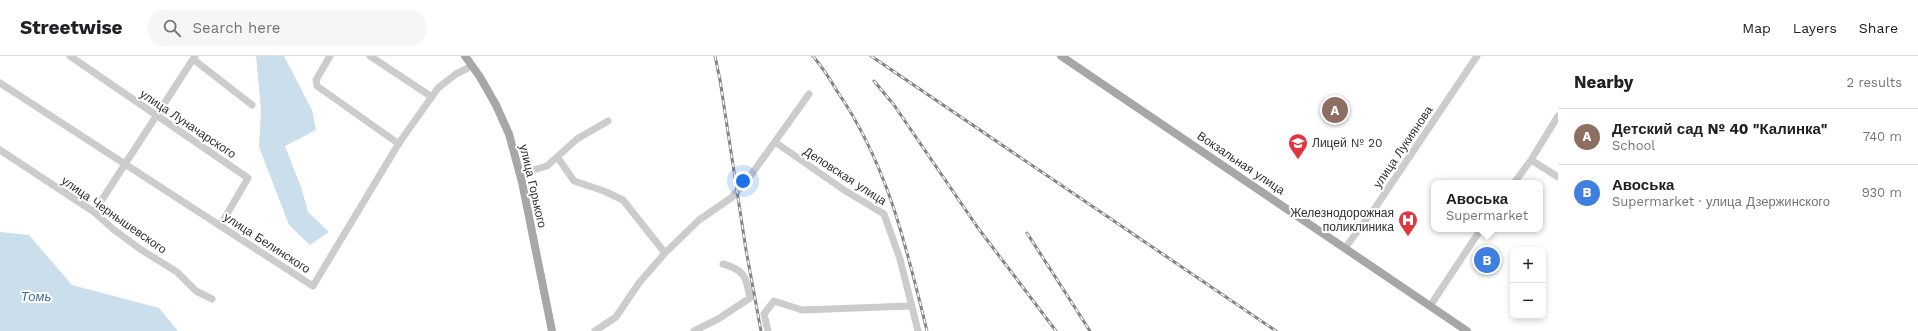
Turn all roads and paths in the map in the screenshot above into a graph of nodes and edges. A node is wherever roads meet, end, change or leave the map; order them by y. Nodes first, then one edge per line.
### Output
1 (70, 56) edge
2 (330, 56) edge
3 (370, 56) edge
4 (465, 56) edge
5 (1061, 56) edge
6 (1477, 56) edge
7 (194, 58) edge
8 (472, 66) junction
9 (0, 83) edge
10 (809, 94) dead end
11 (432, 97) junction
12 (252, 106) dead end
13 (156, 116) junction
14 (1558, 116) edge
15 (608, 121) dead end
16 (775, 142) junction
17 (399, 144) junction
18 (0, 150) edge
19 (558, 158) junction
20 (1531, 160) junction
21 (126, 163) junction
22 (520, 174) junction
23 (1558, 177) edge
24 (1516, 180) edge
25 (94, 212) junction
26 (220, 226) junction
27 (1479, 232) edge
28 (1345, 248) junction
29 (665, 253) junction
30 (723, 264) dead end
31 (212, 299) dead end
32 (910, 306) junction
33 (1430, 306) junction
34 (552, 331) edge
35 (595, 331) edge
36 (694, 331) edge
37 (768, 331) edge
38 (918, 331) edge
39 (1467, 331) edge

1 - 13 street, улица Луначарского
2 - 17 street
3 - 11 street
4 - 8 main road, улица Горького
5 - 28 main road, Вокзальная улица
6 - 28 street, улица Лукиянова
7 - 12 street
7 - 13 street
8 - 11 street, улица Белинского
8 - 22 main road, улица Горького
9 - 21 street, улица Белинского
10 - 16 street
11 - 17 street, улица Белинского
13 - 21 street
13 - 26 street, улица Луначарского
14 - 20 street
15 - 19 street
16 - 29 street
16 - 32 street, Деповская улица
17 - 26 street, улица Белинского
18 - 25 street, улица Чернышевского
19 - 22 street
19 - 29 street
20 - 23 street
20 - 24 street
21 - 25 street
21 - 26 street, улица Белинского
22 - 34 main road, улица Горького
25 - 31 street, улица Чернышевского
27 - 33 street
28 - 33 main road, Вокзальная улица
29 - 35 street
30 - 36 street
32 - 37 street
32 - 38 street, Деповская улица
33 - 39 main road, Вокзальная улица

